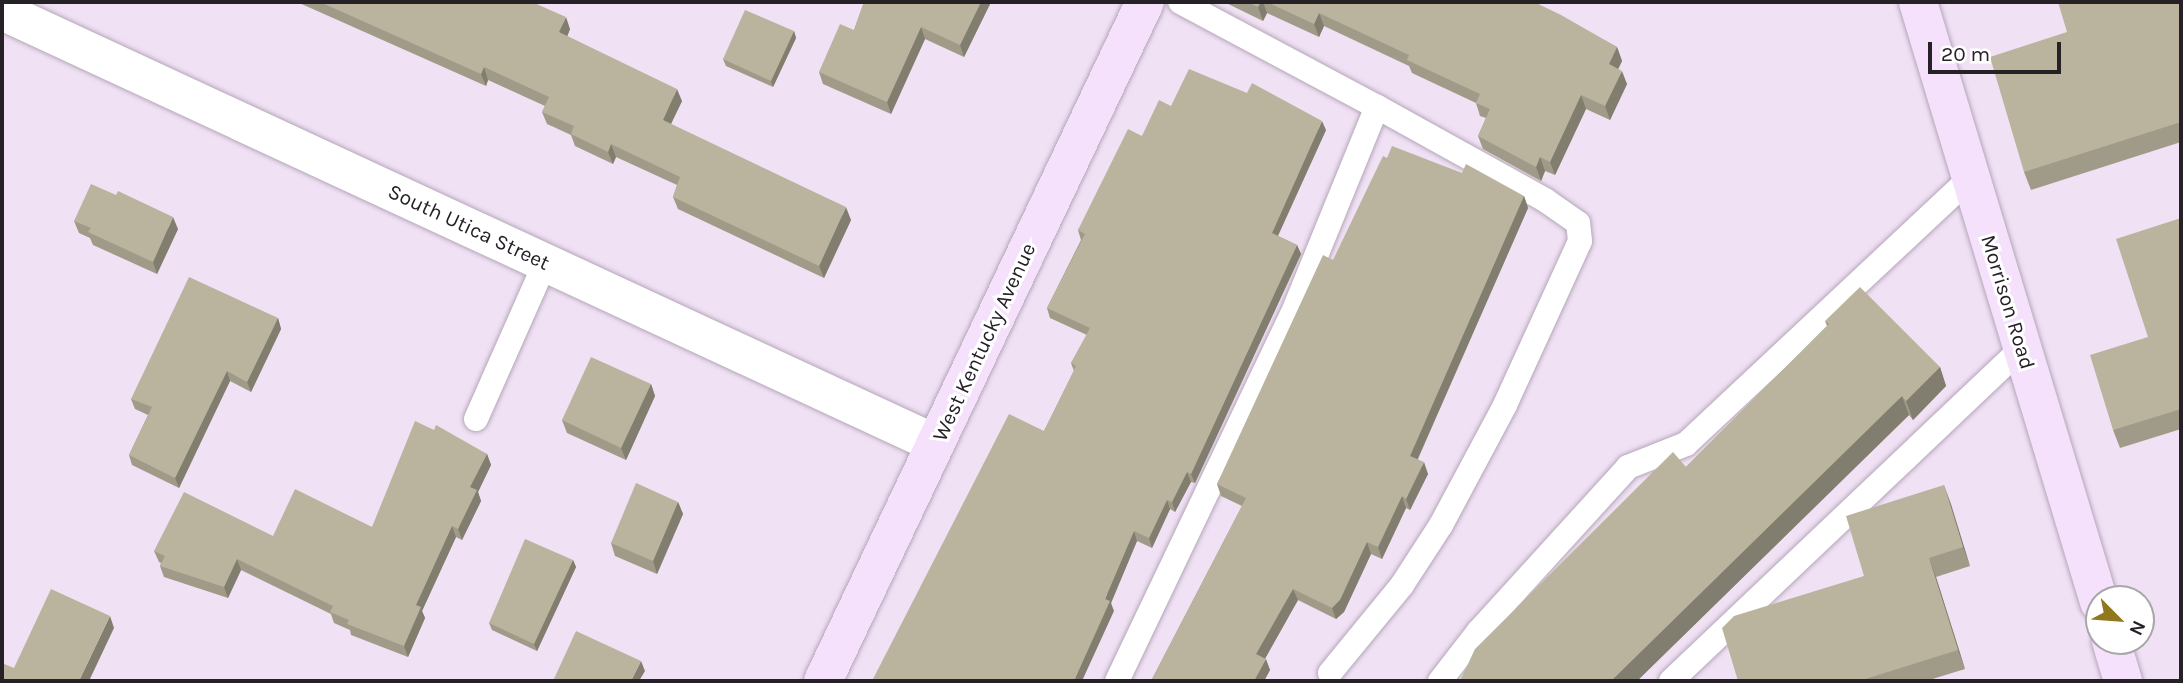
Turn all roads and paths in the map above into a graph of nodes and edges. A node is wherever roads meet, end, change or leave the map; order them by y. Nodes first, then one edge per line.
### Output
1 (1145, 2) edge
2 (1180, 2) edge
3 (1920, 3) edge
4 (2, 10) edge
5 (1377, 107) junction
6 (1970, 177) junction
7 (545, 263) junction
8 (2022, 348) junction
9 (476, 419) dead end
10 (936, 444) junction
11 (2094, 585) edge
12 (2115, 655) edge
13 (1330, 673) dead end
14 (823, 681) edge
15 (1117, 681) edge
16 (1440, 681) edge
17 (1671, 681) edge
18 (2123, 681) edge

1 - 10 street, West Kentucky Avenue
2 - 5 lane
3 - 6 street, Morrison Road
4 - 7 street, South Utica Street
5 - 13 lane
5 - 15 lane
6 - 8 street, Morrison Road
6 - 16 lane
7 - 9 lane
7 - 10 street, South Utica Street
8 - 11 street, Morrison Road
8 - 17 lane
10 - 14 street, West Kentucky Avenue
12 - 18 street

